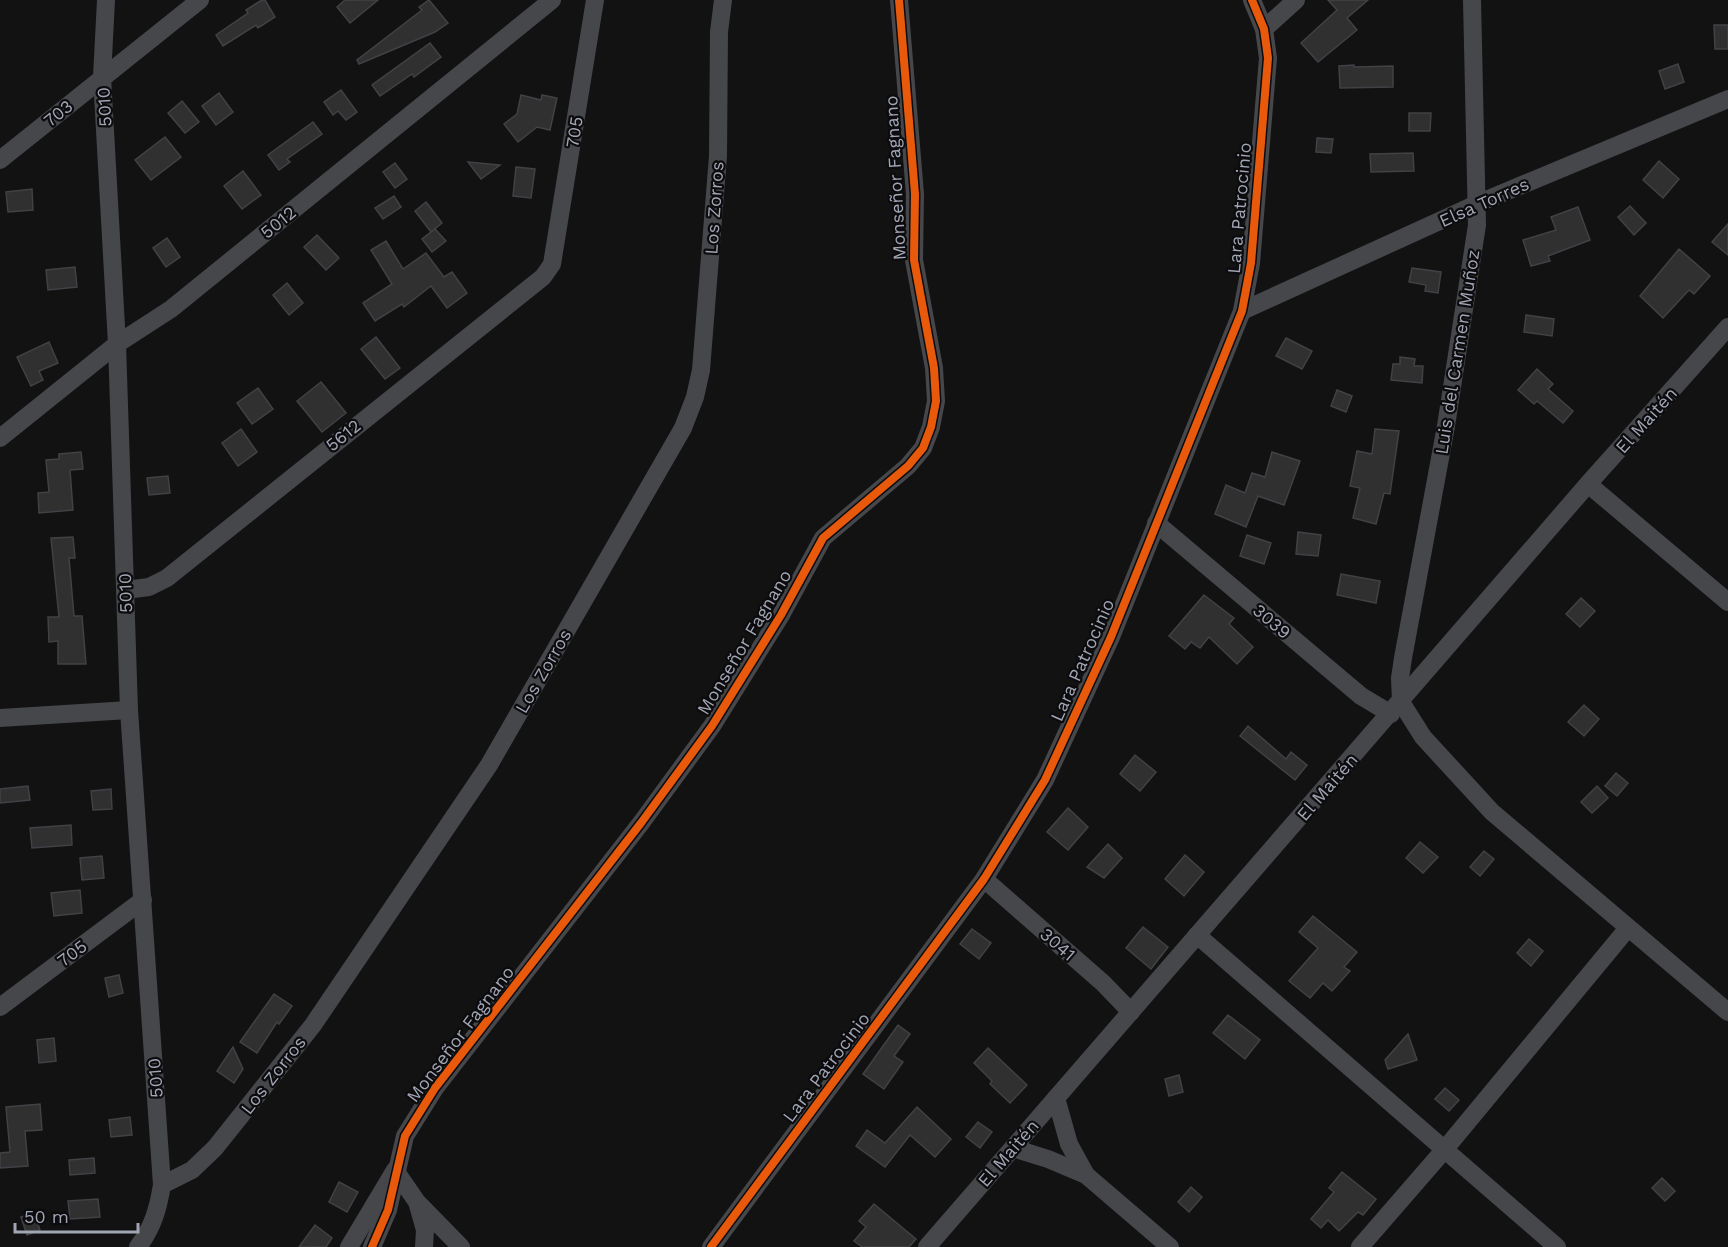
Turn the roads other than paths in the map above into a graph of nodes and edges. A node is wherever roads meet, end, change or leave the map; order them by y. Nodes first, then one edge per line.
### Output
1 (106, 0) edge
2 (200, 0) edge
3 (552, 0) edge
4 (595, 0) edge
5 (723, 0) edge
6 (899, 0) edge
7 (1252, 0) edge
8 (1296, 0) edge
9 (1472, 0) edge
10 (1264, 29) junction
11 (102, 77) junction
12 (1728, 99) edge
13 (0, 160) edge
14 (1479, 203) junction
15 (552, 264) joint
16 (1242, 312) junction
17 (1728, 327) edge
18 (117, 344) junction
19 (0, 438) edge
20 (1588, 484) junction
21 (1156, 523) junction
22 (125, 590) junction
23 (1728, 602) edge
24 (1396, 708) junction
25 (129, 710) junction
26 (0, 718) edge
27 (984, 879) junction
28 (143, 900) junction
29 (1628, 928) junction
30 (1197, 935) junction
31 (0, 1007) edge
32 (1131, 1012) junction
33 (1728, 1012) edge
34 (1056, 1098) junction
35 (1012, 1148) junction
36 (1445, 1149) junction
37 (395, 1170) junction
38 (1086, 1175) junction
39 (162, 1185) junction
40 (417, 1202) junction
41 (138, 1247) edge
42 (349, 1247) edge
43 (372, 1247) edge
44 (424, 1247) edge
45 (461, 1247) edge
46 (711, 1247) edge
47 (927, 1247) edge
48 (1170, 1247) edge
49 (1360, 1247) edge
50 (1557, 1247) edge

1 - 11 street, 5010
2 - 11 street, 703
3 - 18 street, 5012
4 - 15 street, 705
5 - 39 street, Los Zorros
6 - 37 street, Monseñor Fagnano
7 - 10 street, Lara Patrocinio
8 - 10 street
9 - 14 street, Luis del Carmen Muñoz
10 - 16 street, Lara Patrocinio
11 - 13 street, 703
11 - 18 street, 5010
12 - 14 street, Elsa Torres
14 - 16 street, Elsa Torres
14 - 24 street, Luis del Carmen Muñoz
15 - 22 street, 5612
16 - 21 street, Lara Patrocinio
17 - 20 street, El Maitén
18 - 19 street, 5012
18 - 22 street, 5010
20 - 23 street
20 - 24 street, El Maitén
21 - 24 street, 3039
21 - 27 street, Lara Patrocinio
22 - 25 street, 5010
24 - 29 street
24 - 30 street, El Maitén
25 - 26 street
25 - 28 street, 5010
27 - 32 street, 3041
27 - 46 street, Lara Patrocinio
28 - 31 street, 705
28 - 39 street, 5010
29 - 33 street
29 - 36 street
30 - 32 street, El Maitén
30 - 36 street
32 - 34 street, El Maitén
34 - 35 street, El Maitén
34 - 38 street
35 - 38 street
35 - 47 street, El Maitén
36 - 49 street
36 - 50 street
37 - 40 street
37 - 42 street
37 - 43 street, Monseñor Fagnano
38 - 48 street
39 - 41 street
40 - 44 street
40 - 45 street

